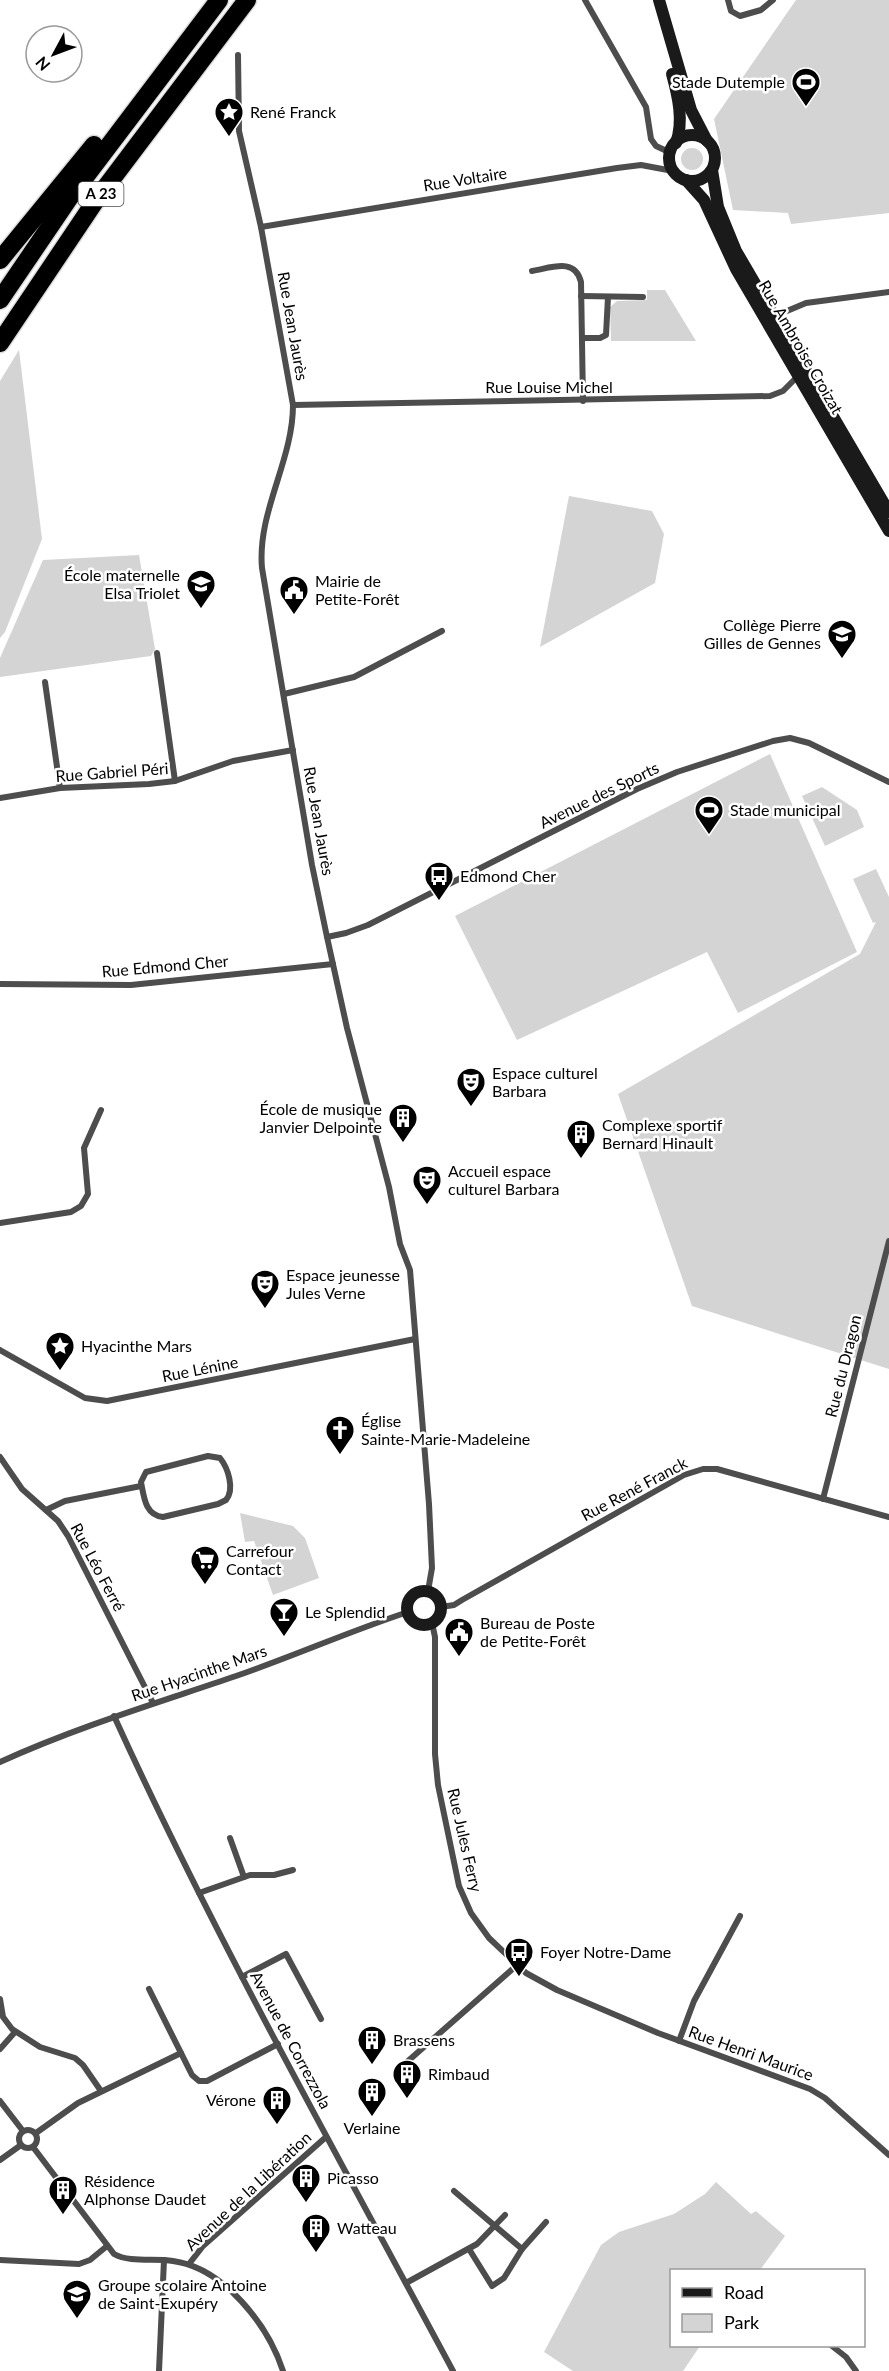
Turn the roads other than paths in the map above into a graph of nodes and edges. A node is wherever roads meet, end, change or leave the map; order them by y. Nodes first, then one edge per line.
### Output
1 (219, 0) edge
2 (247, 0) edge
3 (585, 0) edge
4 (650, 0) edge
5 (659, 0) edge
6 (728, 0) edge
7 (773, 0) edge
8 (238, 55) dead end
9 (156, 82) junction
10 (707, 141) junction
11 (673, 148) junction
12 (712, 170) junction
13 (673, 171) junction
14 (686, 180) junction
15 (261, 227) junction
16 (0, 260) edge
17 (532, 271) dead end
18 (889, 291) edge
19 (581, 296) junction
20 (608, 297) junction
21 (643, 297) dead end
22 (0, 300) edge
23 (774, 316) junction
24 (582, 338) junction
25 (0, 343) edge
26 (798, 375) junction
27 (583, 401) junction
28 (293, 405) junction
29 (889, 512) edge
30 (889, 531) edge
31 (442, 631) dead end
32 (157, 653) dead end
33 (45, 682) dead end
34 (284, 694) junction
35 (293, 750) junction
36 (175, 781) junction
37 (889, 782) edge
38 (60, 788) junction
39 (0, 798) edge
40 (327, 937) junction
41 (333, 964) junction
42 (0, 984) edge
43 (101, 1110) dead end
44 (0, 1223) edge
45 (889, 1241) edge
46 (415, 1339) junction
47 (0, 1350) edge
48 (0, 1458) edge
49 (141, 1486) junction
50 (823, 1499) junction
51 (46, 1510) junction
52 (889, 1517) edge
53 (428, 1592) junction
54 (441, 1606) junction
55 (408, 1612) junction
56 (432, 1623) junction
57 (153, 1703) junction
58 (114, 1716) junction
59 (0, 1762) edge
60 (230, 1838) dead end
61 (293, 1870) dead end
62 (244, 1877) junction
63 (199, 1893) junction
64 (740, 1916) dead end
65 (517, 1965) junction
66 (242, 1977) junction
67 (149, 1989) dead end
68 (0, 1999) edge
69 (620, 2017) joint
70 (321, 2019) dead end
71 (15, 2032) junction
72 (679, 2041) junction
73 (278, 2044) junction
74 (0, 2049) edge
75 (181, 2053) junction
76 (408, 2061) dead end
77 (101, 2091) junction
78 (0, 2101) edge
79 (23, 2131) junction
80 (36, 2133) junction
81 (326, 2137) junction
82 (21, 2145) junction
83 (33, 2147) junction
84 (889, 2155) edge
85 (0, 2160) edge
86 (454, 2191) dead end
87 (505, 2215) dead end
88 (546, 2222) dead end
89 (495, 2226) junction
90 (107, 2246) junction
91 (469, 2249) junction
92 (522, 2249) junction
93 (0, 2260) edge
94 (164, 2260) junction
95 (189, 2265) junction
96 (406, 2283) junction
97 (833, 2347) edge
98 (159, 2371) edge
99 (283, 2371) edge
100 (453, 2371) edge
101 (856, 2371) edge

1 - 9 highway, A 23
2 - 25 highway, A 23
3 - 11 street
4 - 11 main road
5 - 10 main road
6 - 7 street
8 - 15 street, Rue Jean Jaurès
9 - 16 highway
9 - 22 highway, A 23
10 - 11 main road
10 - 12 main road
11 - 13 main road
12 - 14 main road
12 - 23 main road, Rue Ambroise Croizat
13 - 14 main road
13 - 15 street, Rue Voltaire
14 - 26 main road, Rue Ambroise Croizat
15 - 28 street, Rue Jean Jaurès
17 - 19 street
18 - 23 street
19 - 20 street
19 - 24 street
20 - 21 street
20 - 24 street
23 - 29 main road, Rue Ambroise Croizat
24 - 27 street
26 - 27 street, Rue Louise Michel
26 - 30 main road, Rue Ambroise Croizat
27 - 28 street, Rue Louise Michel
28 - 34 street, Rue Jean Jaurès
31 - 34 street
32 - 36 street
33 - 38 street
34 - 35 street, Rue Jean Jaurès
35 - 36 street, Rue Gabriel Péri
35 - 40 street, Rue Jean Jaurès
36 - 38 street, Rue Gabriel Péri
37 - 40 street, Avenue des Sports
38 - 39 street, Rue Gabriel Péri
40 - 41 street, Rue Jean Jaurès
41 - 42 street, Rue Edmond Cher
41 - 46 street, Rue Jean Jaurès
43 - 44 street
45 - 50 street, Rue du Dragon
46 - 47 street, Rue Lénine
46 - 53 street, Rue Jean Jaurès
48 - 51 street, Rue Léo Ferré
49 - 49 street
49 - 51 street
50 - 52 street, Rue René Franck
50 - 54 street, Rue René Franck
51 - 57 street, Rue Léo Ferré
53 - 54 main road
53 - 55 main road
54 - 56 main road
55 - 56 main road
55 - 57 street, Rue Hyacinthe Mars
56 - 65 street, Rue Jules Ferry
57 - 58 street, Rue Hyacinthe Mars
58 - 59 street, Rue Hyacinthe Mars
58 - 63 street, Avenue de Correzzola
60 - 62 street
61 - 62 street
62 - 63 street
63 - 66 street, Avenue de Correzzola
64 - 72 street
65 - 69 street, Rue Jules Ferry
65 - 76 street
66 - 70 street
66 - 73 street, Avenue de Correzzola
67 - 75 street
68 - 71 street
69 - 72 street, Rue Henri Maurice
71 - 74 street
71 - 77 street
72 - 84 street, Rue Henri Maurice
73 - 75 street
73 - 81 street, Avenue de Correzzola
75 - 77 street
77 - 80 street
78 - 79 street
79 - 80 street
79 - 82 street
80 - 83 street
81 - 95 street, Avenue de la Libération
81 - 96 street, Avenue de Correzzola
82 - 83 street
82 - 85 street
83 - 90 street
86 - 89 street
87 - 89 street
88 - 92 street
89 - 91 street
89 - 92 street
90 - 93 street
90 - 94 street
91 - 92 street
91 - 96 street
94 - 95 street
94 - 98 street
95 - 99 street
96 - 100 street, Avenue de Correzzola
97 - 101 street

